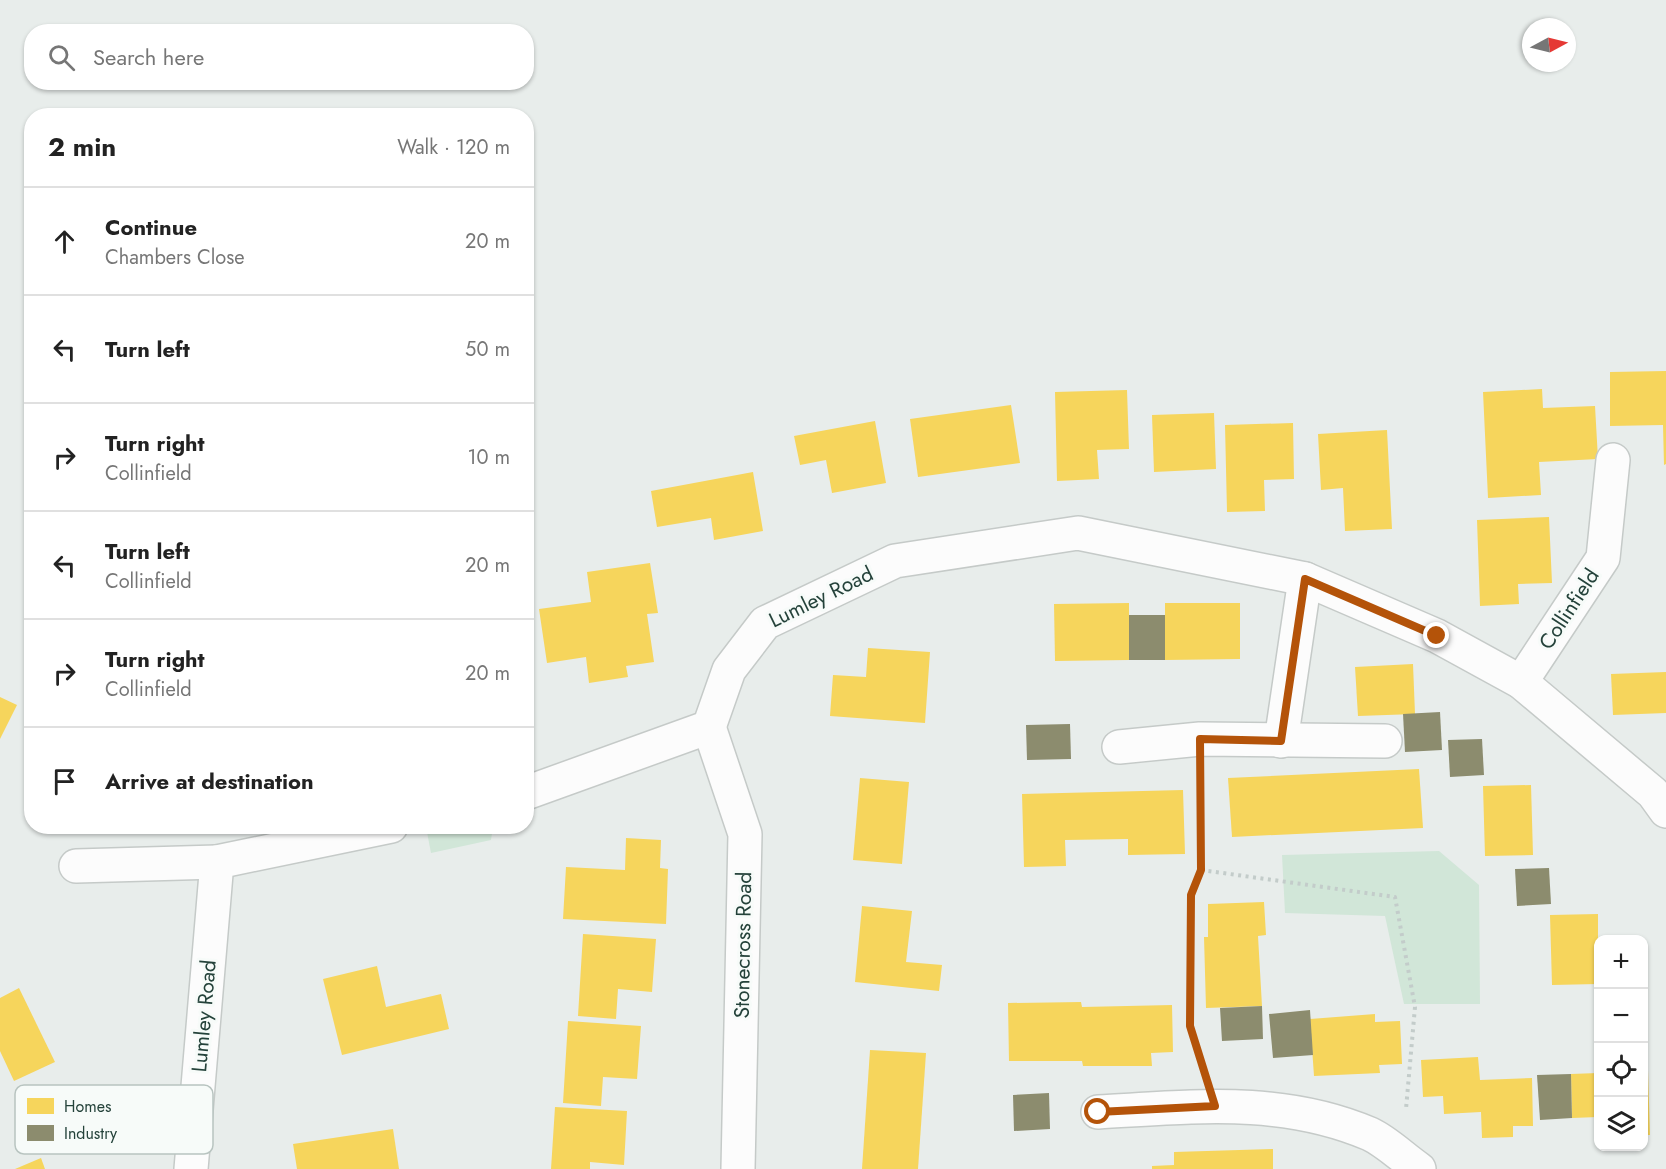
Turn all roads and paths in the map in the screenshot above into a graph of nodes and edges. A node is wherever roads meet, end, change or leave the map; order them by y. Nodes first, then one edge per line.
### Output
1 (1613, 460) dead end
2 (1305, 579) junction
3 (1521, 682) junction
4 (709, 727) junction
5 (1200, 739) junction
6 (1281, 741) junction
7 (1385, 741) dead end
8 (1119, 747) dead end
9 (534, 790) edge
10 (1662, 798) edge
11 (352, 834) edge
12 (217, 862) junction
13 (76, 866) dead end
14 (1201, 870) junction
15 (198, 1085) edge
16 (1215, 1106) junction
17 (1098, 1112) dead end
18 (192, 1154) edge
19 (1410, 1163) edge
20 (191, 1169) edge
21 (738, 1169) edge

1 - 3 street, Collinfield
2 - 3 street
2 - 4 street, Lumley Road
2 - 6 street
3 - 10 street
4 - 9 street
4 - 21 street, Stonecross Road
5 - 6 street
5 - 8 street
5 - 14 path
6 - 7 street
11 - 12 street
12 - 13 street
12 - 15 street, Lumley Road
14 - 16 path
14 - 19 path
16 - 17 street
16 - 19 street
18 - 20 street, Lumley Road

